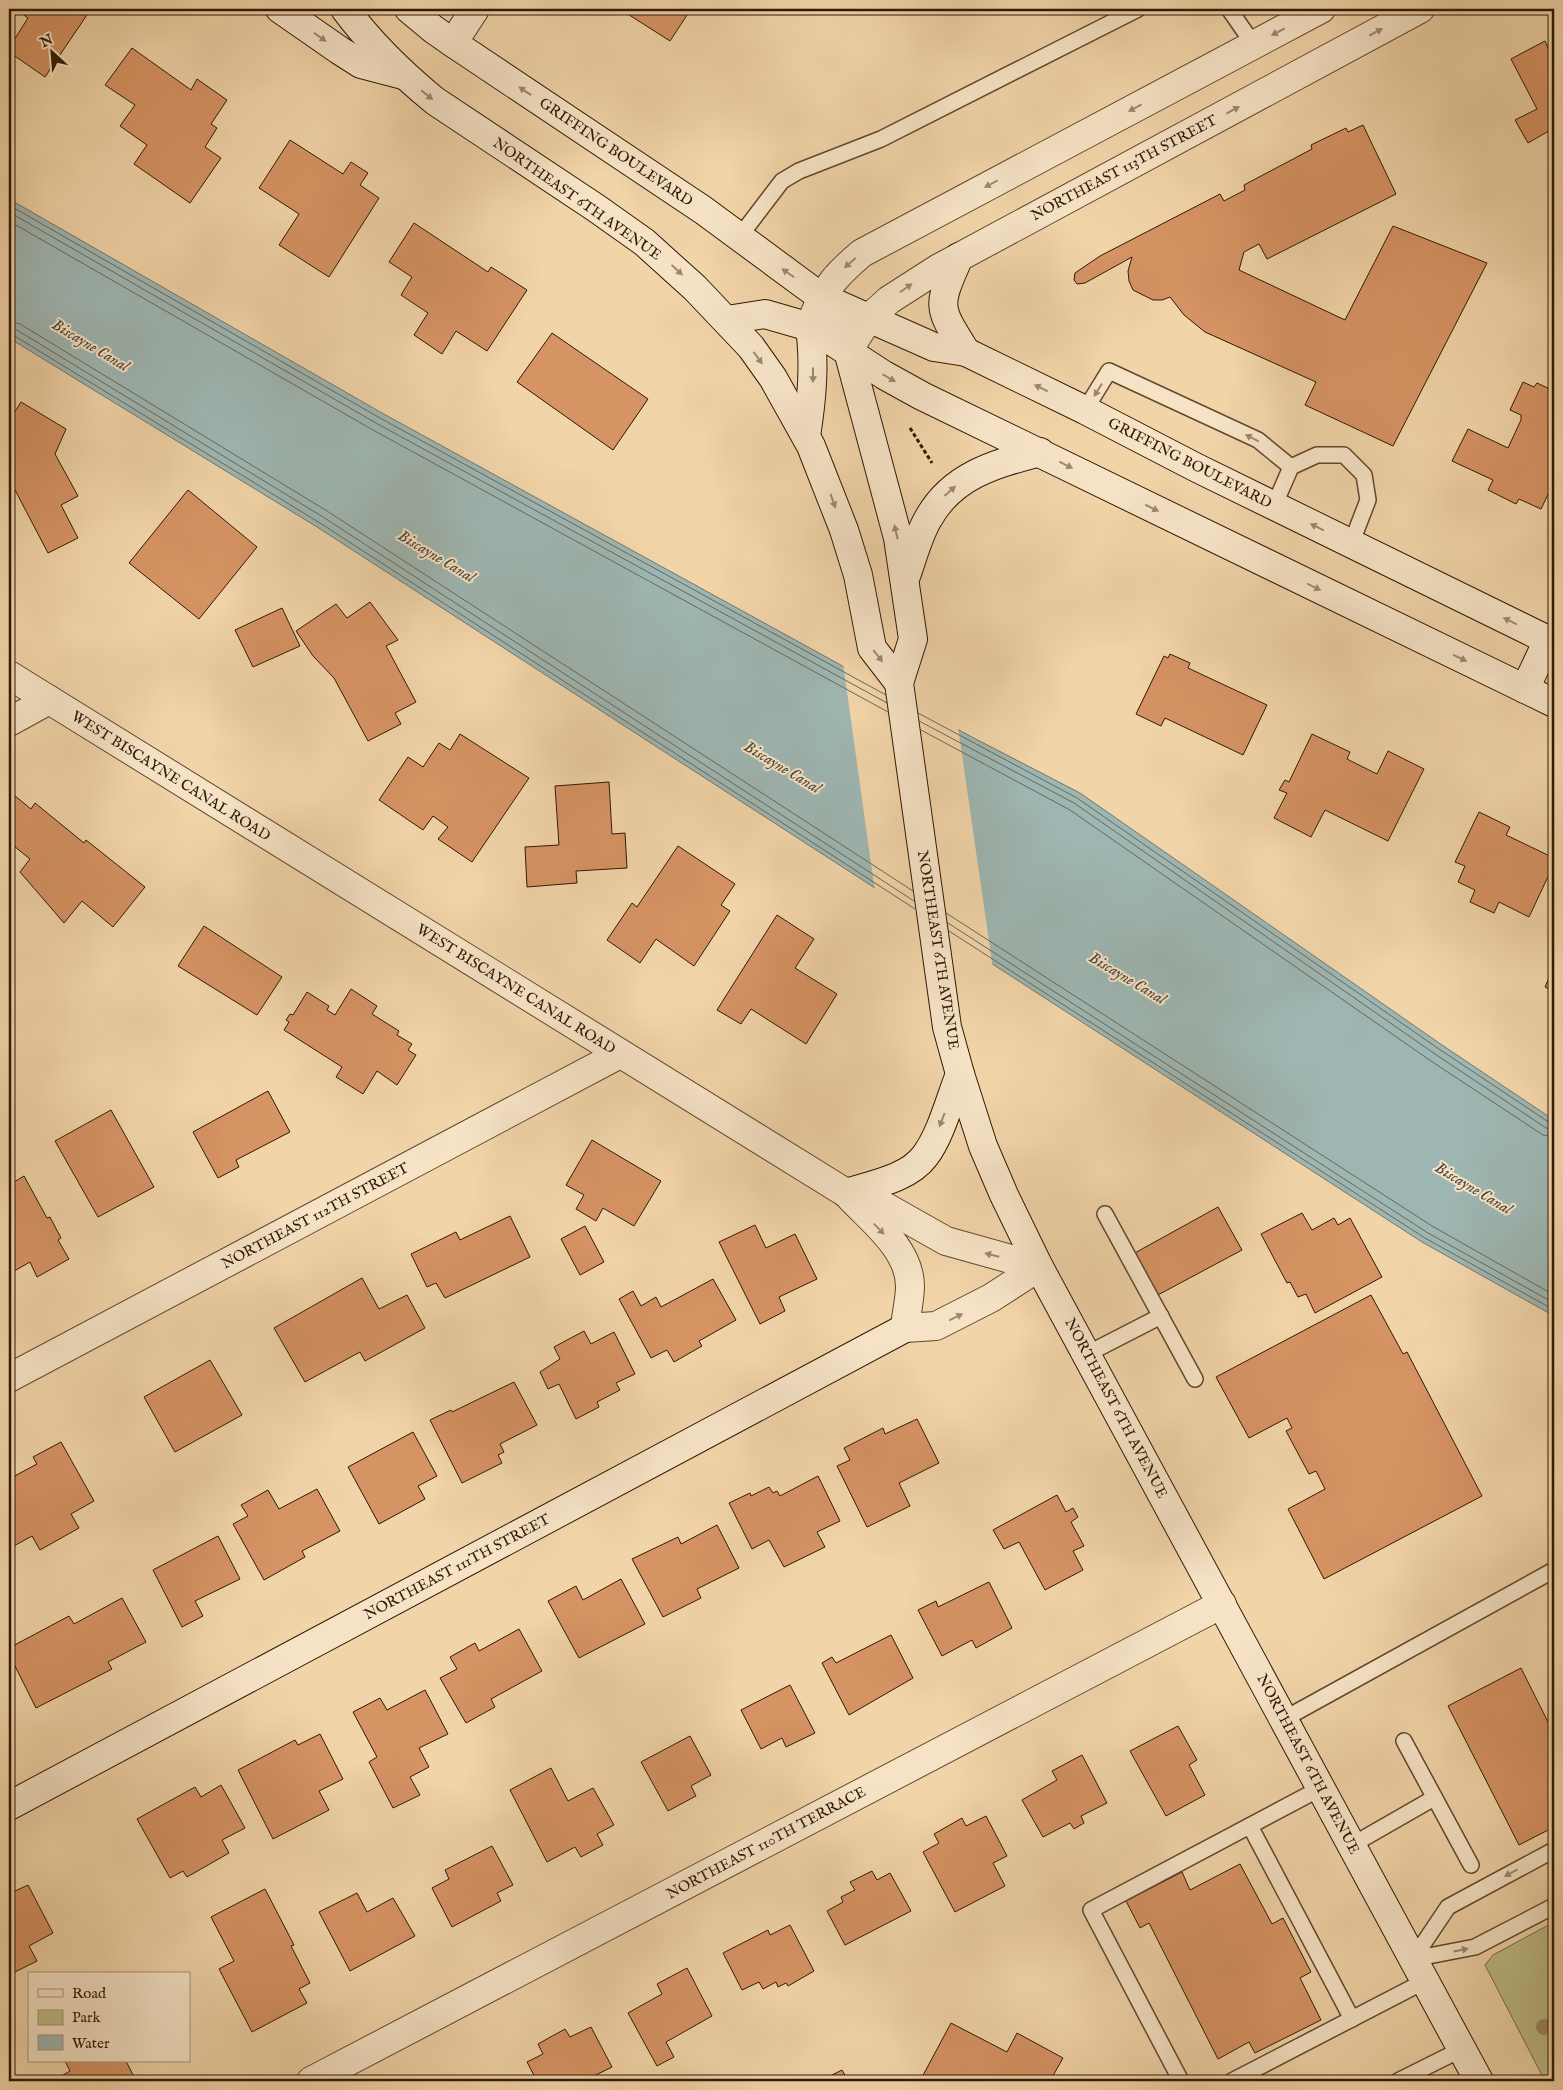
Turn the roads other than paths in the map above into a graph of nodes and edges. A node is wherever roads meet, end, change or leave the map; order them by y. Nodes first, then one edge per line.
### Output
1 (280, 9) edge
2 (345, 9) edge
3 (409, 9) edge
4 (475, 9) edge
5 (1138, 9) edge
6 (1229, 9) edge
7 (1321, 9) edge
8 (1420, 9) edge
9 (453, 43) junction
10 (1254, 45) junction
11 (406, 76) junction
12 (740, 236) junction
13 (959, 257) junction
14 (821, 297) junction
15 (868, 319) junction
16 (727, 320) junction
17 (810, 327) junction
18 (848, 351) junction
19 (966, 352) junction
20 (1085, 410) junction
21 (806, 436) junction
22 (1040, 452) junction
23 (1291, 467) junction
24 (1274, 506) junction
25 (1351, 544) junction
26 (905, 580) junction
27 (1551, 641) edge
28 (9, 675) edge
29 (899, 683) junction
30 (1525, 689) junction
31 (49, 700) junction
32 (1554, 703) edge
33 (9, 722) edge
34 (620, 1054) junction
35 (960, 1074) junction
36 (846, 1194) junction
37 (1105, 1214) dead end
38 (1039, 1267) junction
39 (1161, 1316) junction
40 (905, 1328) junction
41 (1087, 1354) junction
42 (9, 1378) edge
43 (1195, 1379) dead end
44 (1554, 1570) edge
45 (1222, 1604) junction
46 (1284, 1719) junction
47 (1404, 1741) dead end
48 (1321, 1788) junction
49 (1434, 1798) junction
50 (9, 1806) edge
51 (1250, 1826) junction
52 (1352, 1845) junction
53 (1554, 1850) edge
54 (1471, 1865) dead end
55 (1554, 1906) edge
56 (1419, 1970) junction
57 (1352, 2019) junction
58 (1462, 2049) junction
59 (311, 2081) edge
60 (1181, 2081) edge
61 (1232, 2081) edge
62 (1398, 2081) edge
63 (1479, 2081) edge

1 -> 11 street
2 - 11 street, NORTHEAST 6TH AVENUE
3 - 9 street, GRIFFING BOULEVARD
4 - 9 street
5 - 12 lane
6 - 10 lane
7 -> 10 street
13 -> 8 street, NORTHEAST 113TH STREET
12 -> 9 street, GRIFFING BOULEVARD
10 -> 14 street
11 -> 16 street, NORTHEAST 6TH AVENUE
14 -> 12 street, GRIFFING BOULEVARD
15 -> 13 street, NORTHEAST 113TH STREET
13 - 19 street
14 - 15 street, GRIFFING BOULEVARD
14 - 17 street
14 - 18 street, GRIFFING BOULEVARD
15 - 18 street, NORTHEAST 113TH STREET
15 - 19 street, GRIFFING BOULEVARD
16 - 17 street, GRIFFING BOULEVARD
16 -> 21 street, NORTHEAST 6TH AVENUE
17 - 18 street, GRIFFING BOULEVARD
17 -> 21 street
18 -> 22 street, GRIFFING BOULEVARD
26 -> 18 street, NORTHEAST 6TH AVENUE
20 -> 19 street, GRIFFING BOULEVARD
23 -> 20 lane
20 - 24 street, GRIFFING BOULEVARD
21 -> 29 street, NORTHEAST 6TH AVENUE
26 -> 22 street
22 -> 30 street, GRIFFING BOULEVARD
23 - 24 lane
23 - 25 lane
25 -> 24 street, GRIFFING BOULEVARD
27 -> 25 street, GRIFFING BOULEVARD
26 - 29 street, NORTHEAST 6TH AVENUE
27 - 30 street
28 - 31 street, WEST BISCAYNE CANAL ROAD
29 - 35 street, NORTHEAST 6TH AVENUE
30 - 32 street, GRIFFING BOULEVARD
31 - 33 street
31 - 34 street, WEST BISCAYNE CANAL ROAD
34 - 36 street, WEST BISCAYNE CANAL ROAD
34 - 42 street, NORTHEAST 112TH STREET
35 -> 36 street
35 - 38 street, NORTHEAST 6TH AVENUE
38 -> 36 street, WEST BISCAYNE CANAL ROAD
36 -> 40 street
37 - 39 lane
40 -> 38 street
38 - 41 street, NORTHEAST 6TH AVENUE
39 - 41 lane
39 - 43 lane
40 - 50 street, NORTHEAST 111TH STREET
41 - 45 street, NORTHEAST 6TH AVENUE
44 - 46 lane
45 - 46 street, NORTHEAST 6TH AVENUE
45 - 59 street, NORTHEAST 110TH TERRACE
46 - 48 street, NORTHEAST 6TH AVENUE
47 - 49 lane
48 - 51 lane
48 - 52 street, NORTHEAST 6TH AVENUE
49 - 52 lane
49 - 54 lane
51 - 57 lane
51 - 60 lane
52 - 56 street, NORTHEAST 6TH AVENUE
53 -> 56 lane
56 -> 55 lane
56 - 57 lane
56 - 58 street, NORTHEAST 6TH AVENUE
57 - 61 lane
58 - 62 lane
58 - 63 street, NORTHEAST 6TH AVENUE

